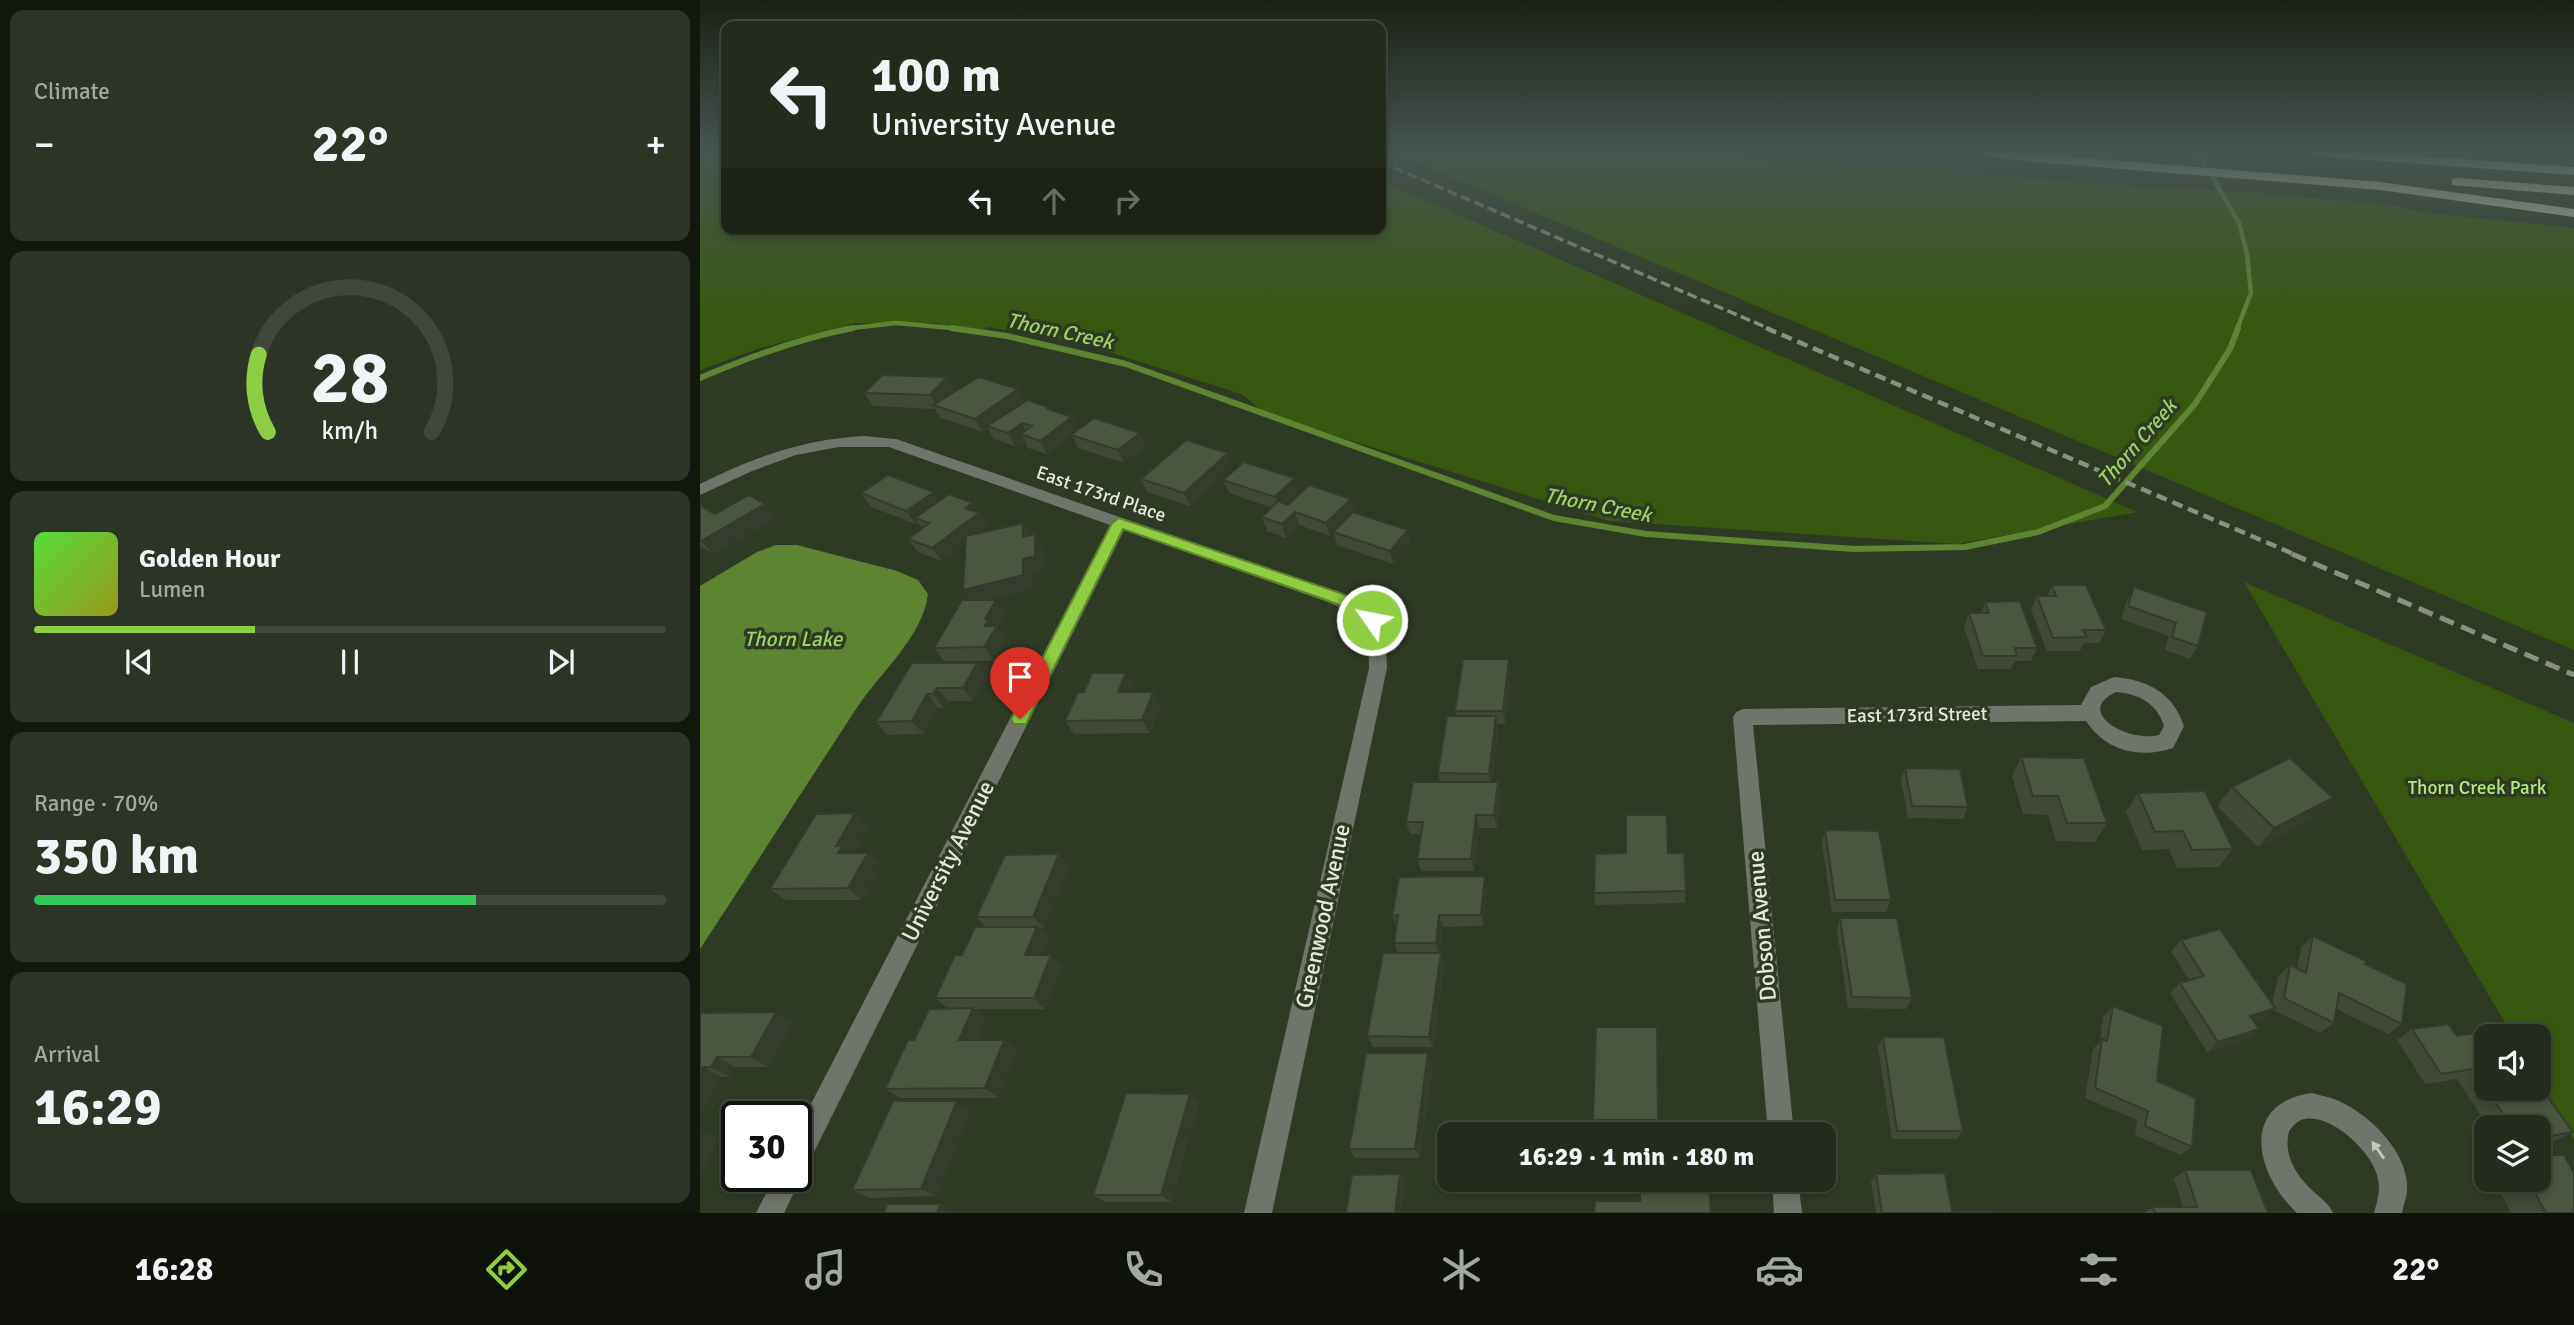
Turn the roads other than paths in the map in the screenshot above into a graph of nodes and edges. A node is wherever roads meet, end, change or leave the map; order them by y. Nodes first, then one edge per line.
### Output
1 (2546, 209) edge
2 (2574, 213) edge
3 (700, 490) edge
4 (1119, 523) junction
5 (1372, 620) joint
6 (2091, 713) dead end
7 (1743, 717) joint
8 (1780, 1122) edge
9 (812, 1129) edge
10 (781, 1192) edge
11 (1786, 1192) edge
12 (770, 1213) edge
13 (1258, 1213) edge
14 (1788, 1213) edge
15 (2319, 1213) edge
16 (2388, 1213) edge

1 - 2 highway
3 - 4 street, East 173rd Place
4 - 5 street, East 173rd Place
4 - 9 street, University Avenue
5 - 13 street, Greenwood Avenue
6 - 7 street, East 173rd Street
7 - 8 street, Dobson Avenue
10 - 12 street
11 - 14 street
16 -> 15 street

